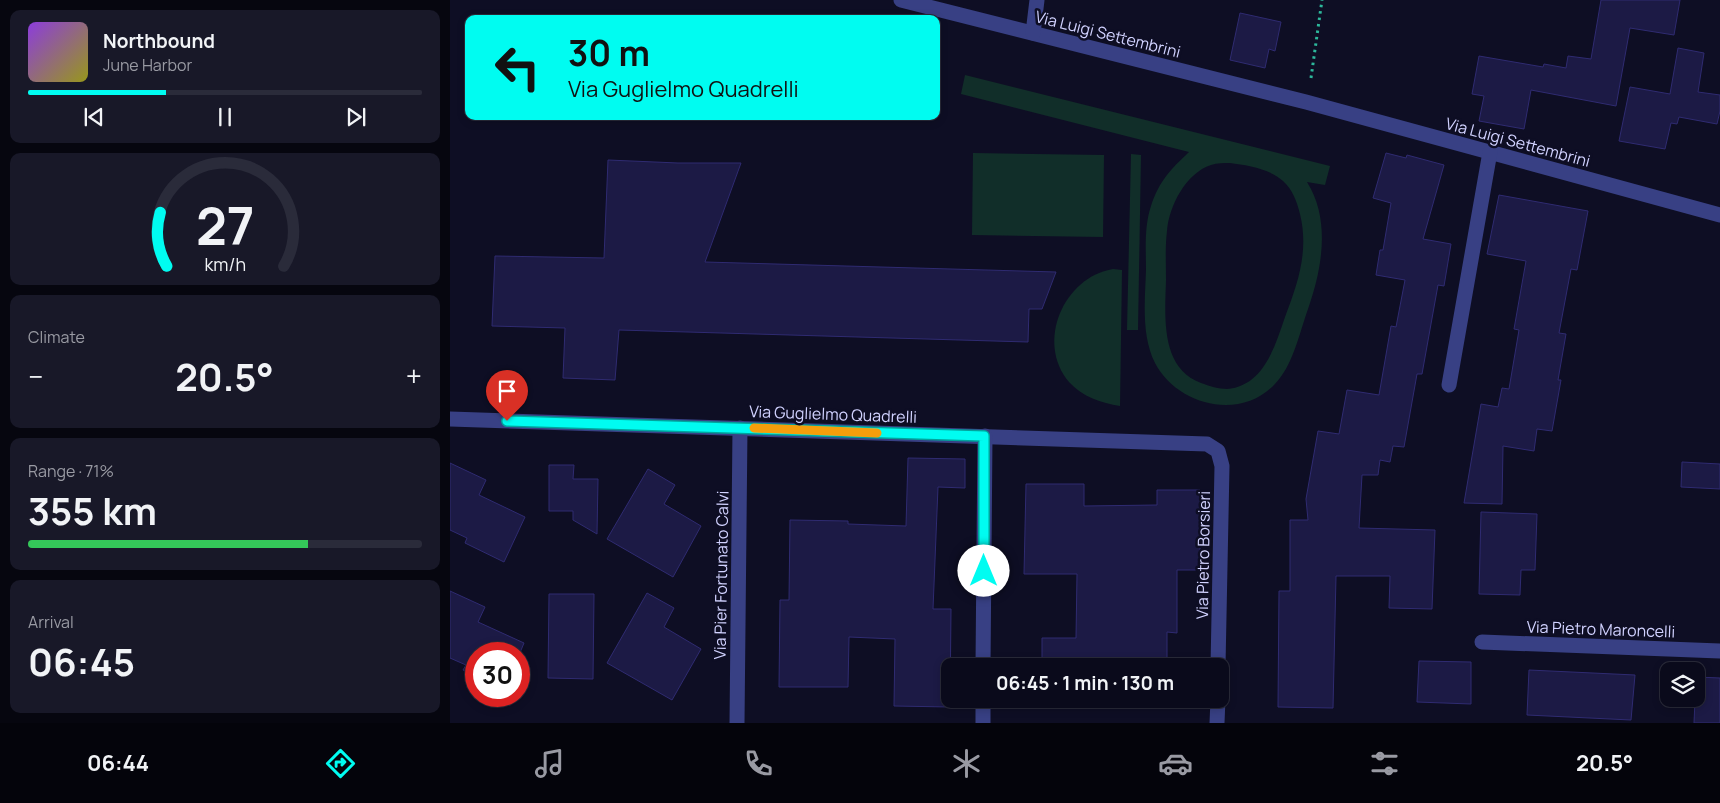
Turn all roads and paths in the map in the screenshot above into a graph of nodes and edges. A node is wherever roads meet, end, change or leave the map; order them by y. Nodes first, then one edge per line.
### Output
1 (901, 0) edge
2 (1037, 0) edge
3 (1322, 0) edge
4 (1033, 33) junction
5 (1306, 102) junction
6 (1490, 152) junction
7 (1720, 215) edge
8 (1449, 385) dead end
9 (450, 419) edge
10 (740, 428) junction
11 (984, 436) junction
12 (1214, 447) joint
13 (1482, 642) dead end
14 (1720, 651) edge
15 (983, 658) edge
16 (1218, 658) edge
17 (983, 708) edge
18 (1218, 708) edge
19 (738, 723) edge
20 (983, 723) edge
21 (1218, 723) edge

1 - 4 street, Via Luigi Settembrini
2 - 4 street
3 - 5 path
4 - 5 street, Via Luigi Settembrini
5 - 6 street, Via Luigi Settembrini
6 - 7 street, Via Luigi Settembrini
6 - 8 street
9 - 10 street, Via Guglielmo Quadrelli
10 - 11 street, Via Guglielmo Quadrelli
10 - 19 street, Via Pier Fortunato Calvi
11 - 12 street, Via Guglielmo Quadrelli
11 - 15 street
12 - 16 street, Via Pietro Borsieri
13 - 14 street, Via Pietro Maroncelli
17 - 20 street
18 - 21 street

